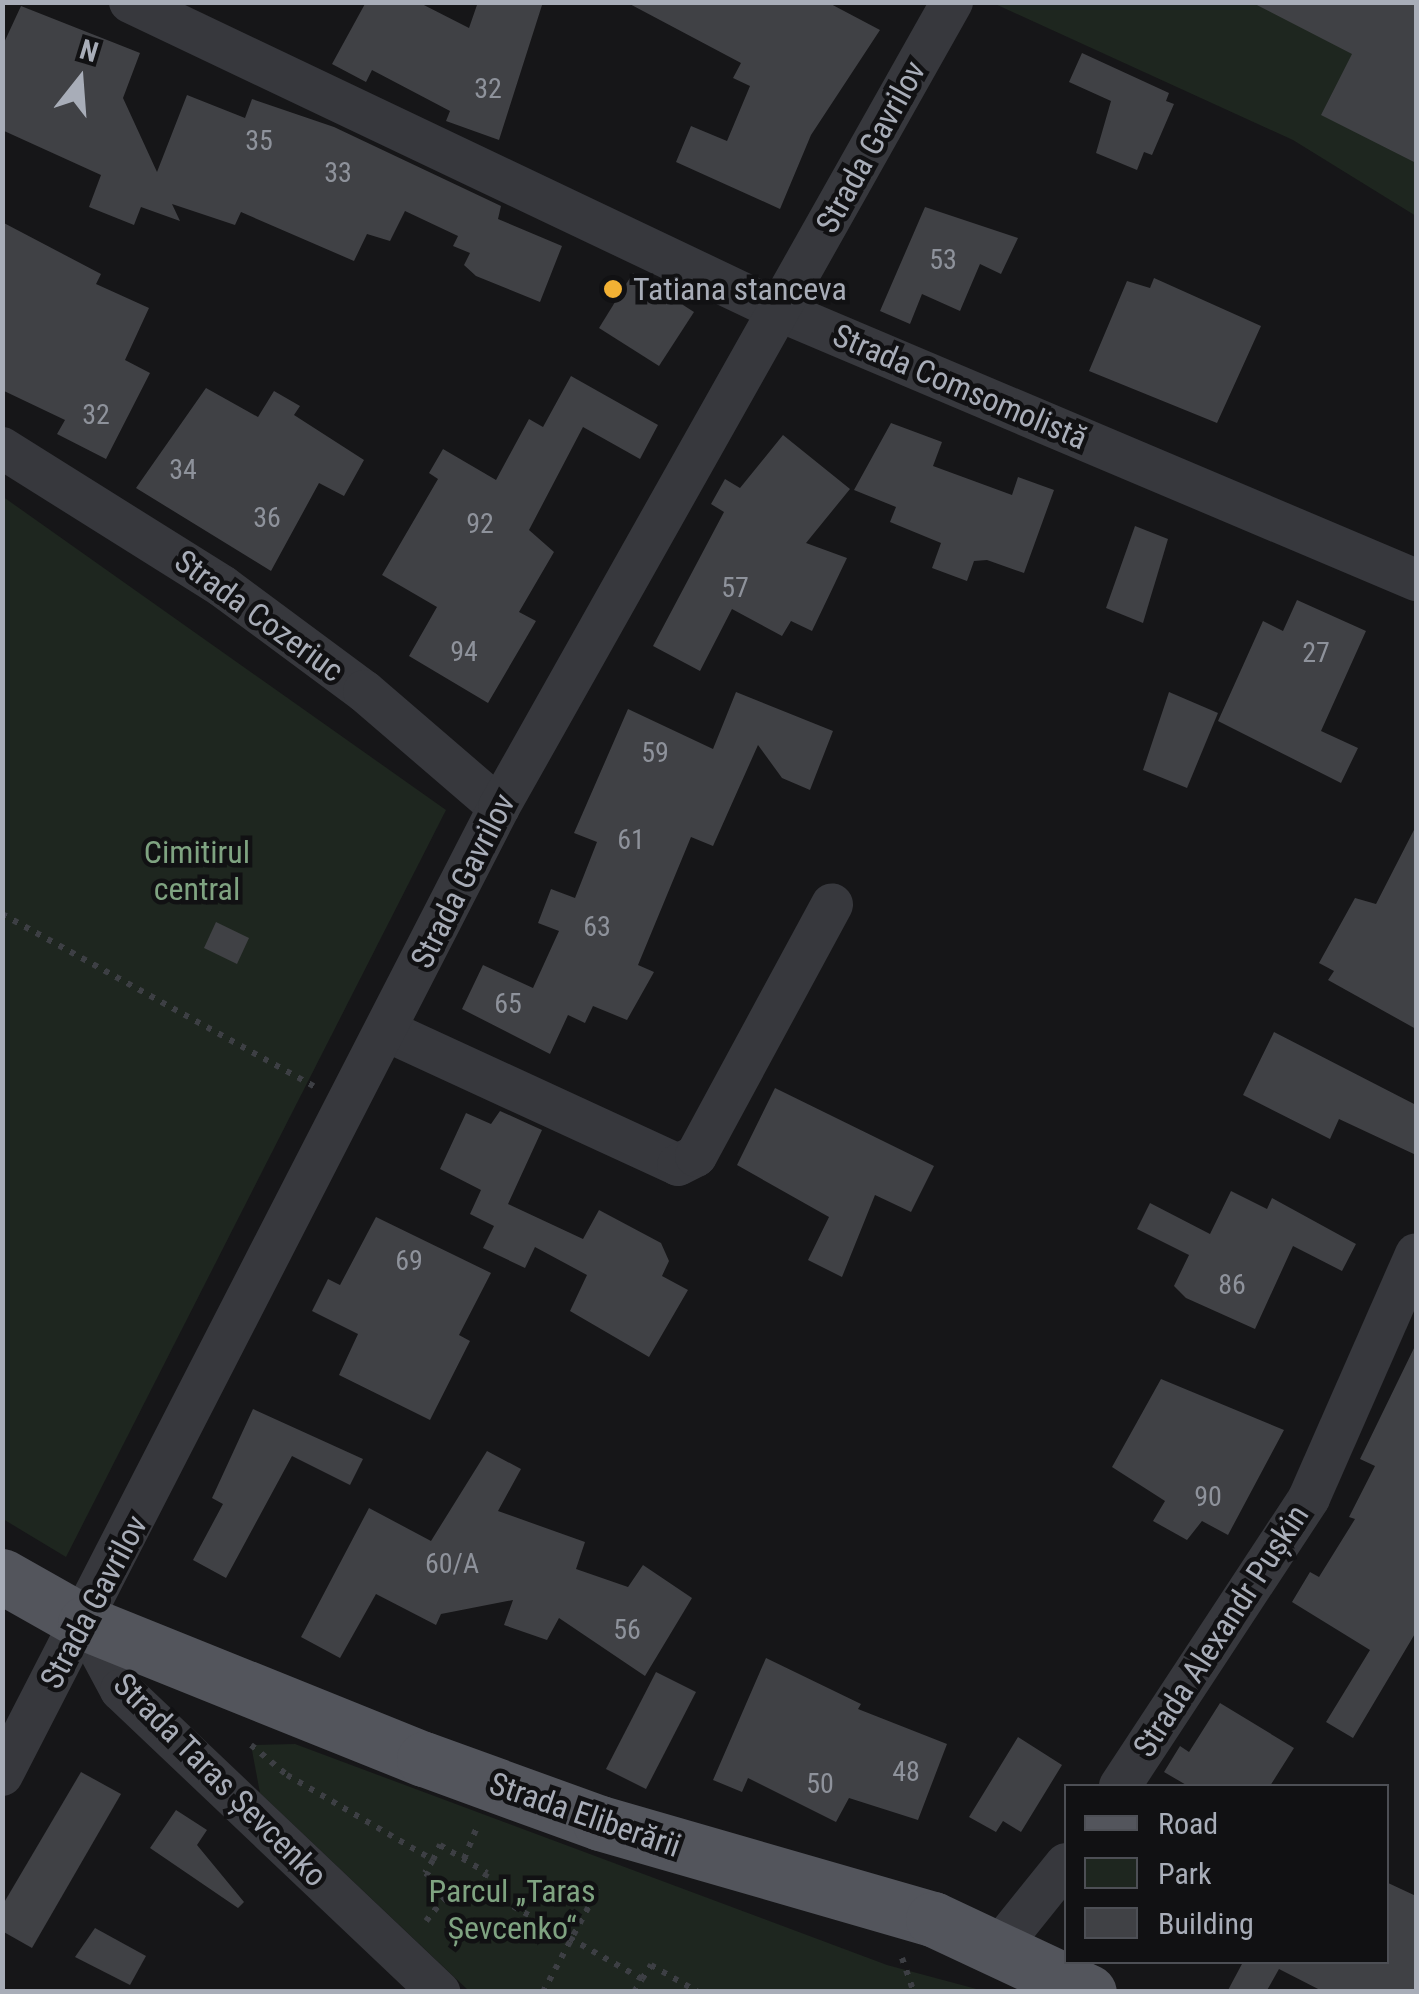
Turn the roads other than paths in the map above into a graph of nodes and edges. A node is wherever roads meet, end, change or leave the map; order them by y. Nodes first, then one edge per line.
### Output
1 (130, 2) edge
2 (952, 2) edge
3 (780, 311) junction
4 (2, 448) edge
5 (1416, 580) edge
6 (499, 807) junction
7 (832, 904) dead end
8 (387, 1031) junction
9 (1416, 1254) edge
10 (2, 1576) edge
11 (84, 1623) junction
12 (2, 1776) edge
13 (1121, 1784) edge
14 (1064, 1866) edge
15 (1000, 1946) junction
16 (440, 1992) edge
17 (1088, 1992) edge

1 - 3 street, Strada Comsomolistă
2 - 3 street, Strada Gavrilov
3 - 5 street, Strada Comsomolistă
3 - 6 street, Strada Gavrilov
4 - 6 street, Strada Cozeriuc
6 - 8 street, Strada Gavrilov
7 - 8 street
8 - 11 street, Strada Gavrilov
9 - 13 street, Strada Alexandr Pușkin
10 - 11 main road
11 - 12 street, Strada Gavrilov
11 - 15 main road, Strada Eliberării
11 - 16 street, Strada Taras Șevcenko
14 - 15 street
15 - 17 main road, Strada Eliberării

